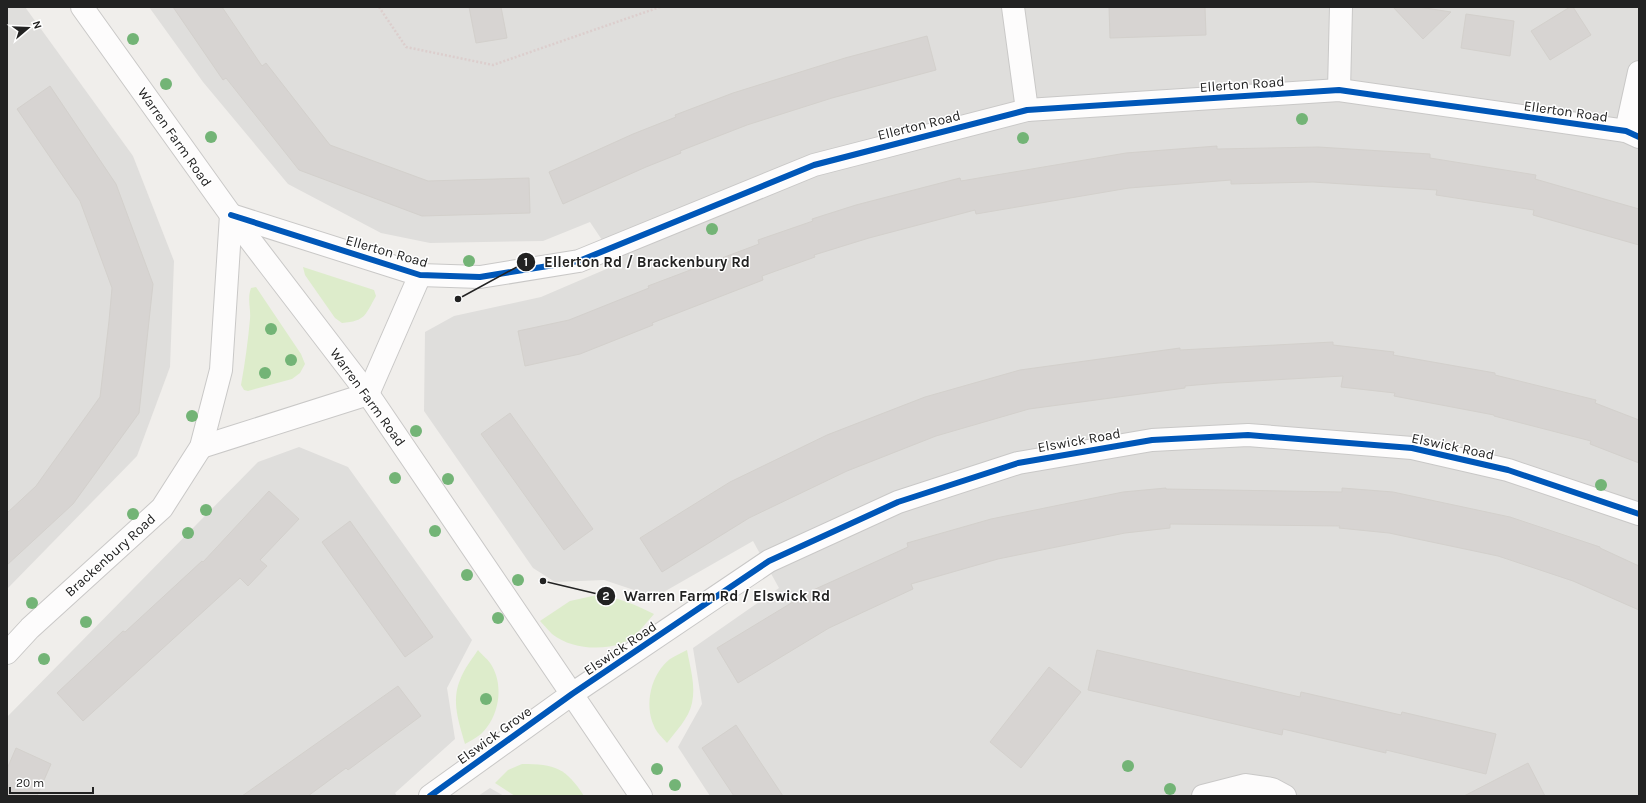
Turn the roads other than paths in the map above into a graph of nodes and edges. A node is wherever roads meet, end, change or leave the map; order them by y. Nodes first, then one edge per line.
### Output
1 (82, 7) edge
2 (1013, 7) edge
3 (1341, 7) edge
4 (1639, 72) edge
5 (1339, 90) junction
6 (1027, 110) junction
7 (1633, 134) edge
8 (231, 215) junction
9 (420, 275) junction
10 (368, 394) junction
11 (202, 447) junction
12 (1639, 514) edge
13 (7, 653) edge
14 (572, 694) junction
15 (430, 796) edge
16 (641, 796) edge
17 (1203, 796) edge
18 (1285, 796) edge

1 - 8 street, Warren Farm Road
2 - 6 street
3 - 5 street
4 - 7 street
5 - 6 street, Ellerton Road
5 - 7 street, Ellerton Road
6 - 9 street, Ellerton Road
8 - 9 street, Ellerton Road
8 - 10 street, Warren Farm Road
8 - 11 street, Brackenbury Road
9 - 10 street, Ellerton Road
10 - 11 street
10 - 14 street, Warren Farm Road
11 - 13 street, Brackenbury Road
12 - 14 street, Elswick Road
14 - 15 street, Elswick Grove
14 - 16 street, Warren Farm Road
17 - 18 street

